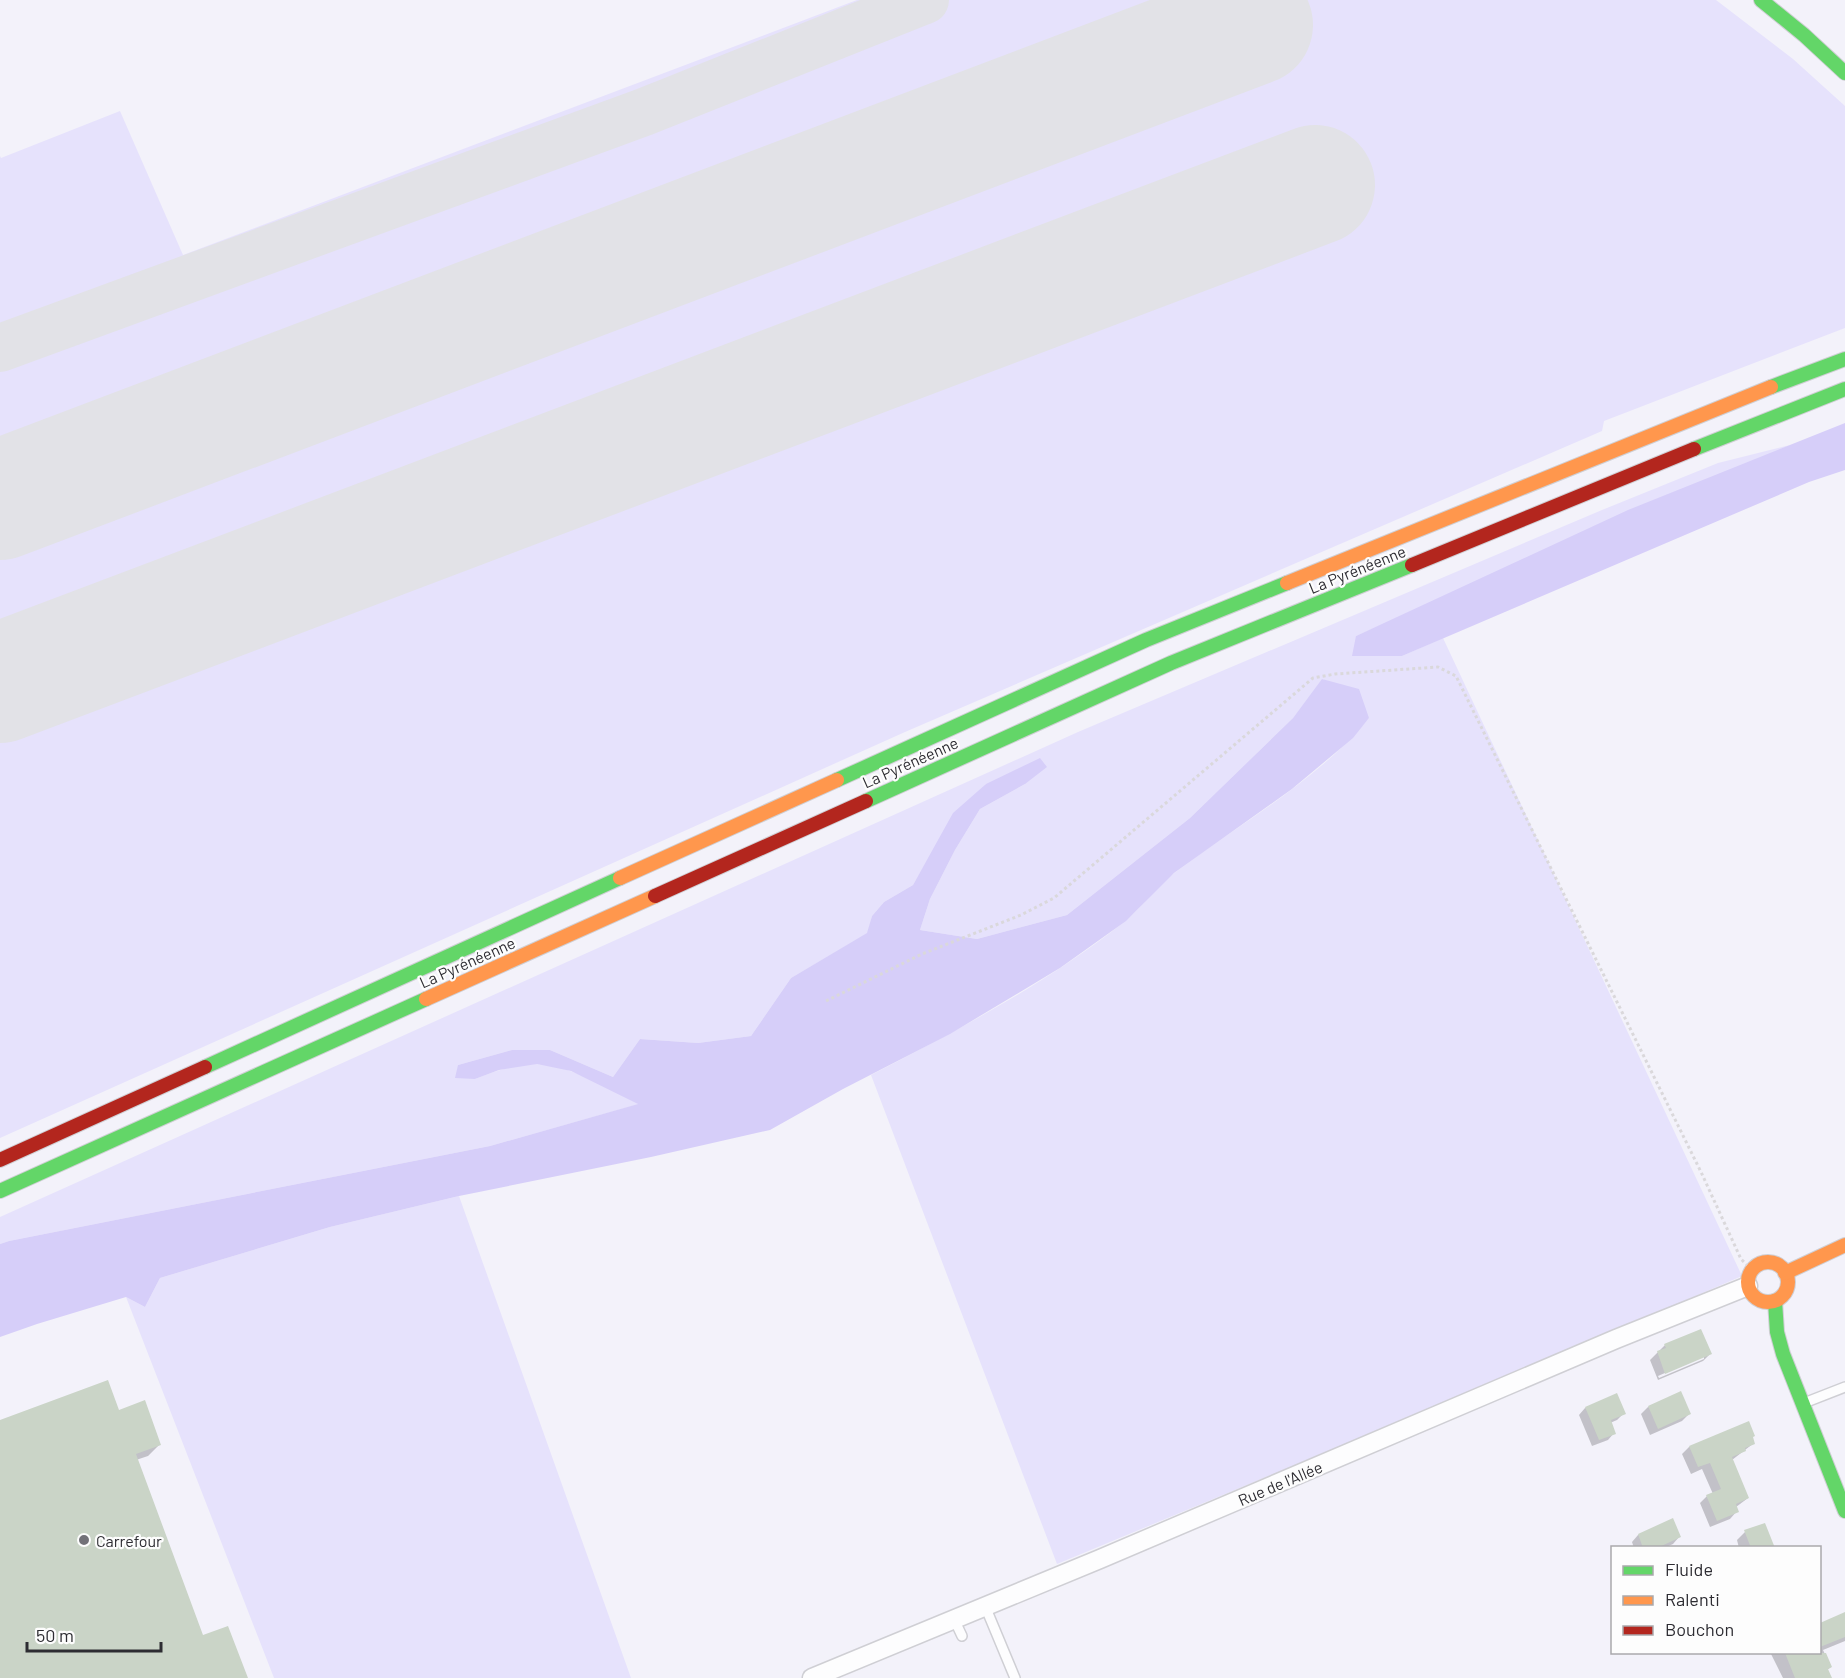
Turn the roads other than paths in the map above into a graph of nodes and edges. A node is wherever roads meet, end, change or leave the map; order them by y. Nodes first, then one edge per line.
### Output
1 (1761, 0) edge
2 (1845, 73) edge
3 (1845, 359) edge
4 (1845, 389) edge
5 (0, 1160) edge
6 (0, 1191) edge
7 (1845, 1245) edge
8 (1785, 1273) junction
9 (1750, 1278) junction
10 (1775, 1301) junction
11 (1845, 1387) edge
12 (1802, 1403) junction
13 (1845, 1511) edge
14 (985, 1606) junction
15 (812, 1678) edge
16 (1015, 1678) edge

1 - 2 main road
3 - 5 main road, La Pyrénéenne
4 - 6 main road, La Pyrénéenne
7 - 8 main road
8 - 9 main road
8 - 10 main road
9 - 10 main road
9 - 14 street, Rue de l'Allée
10 - 12 main road
11 - 12 lane
12 - 13 main road
14 - 15 street, Rue de l'Allée
14 - 16 lane

